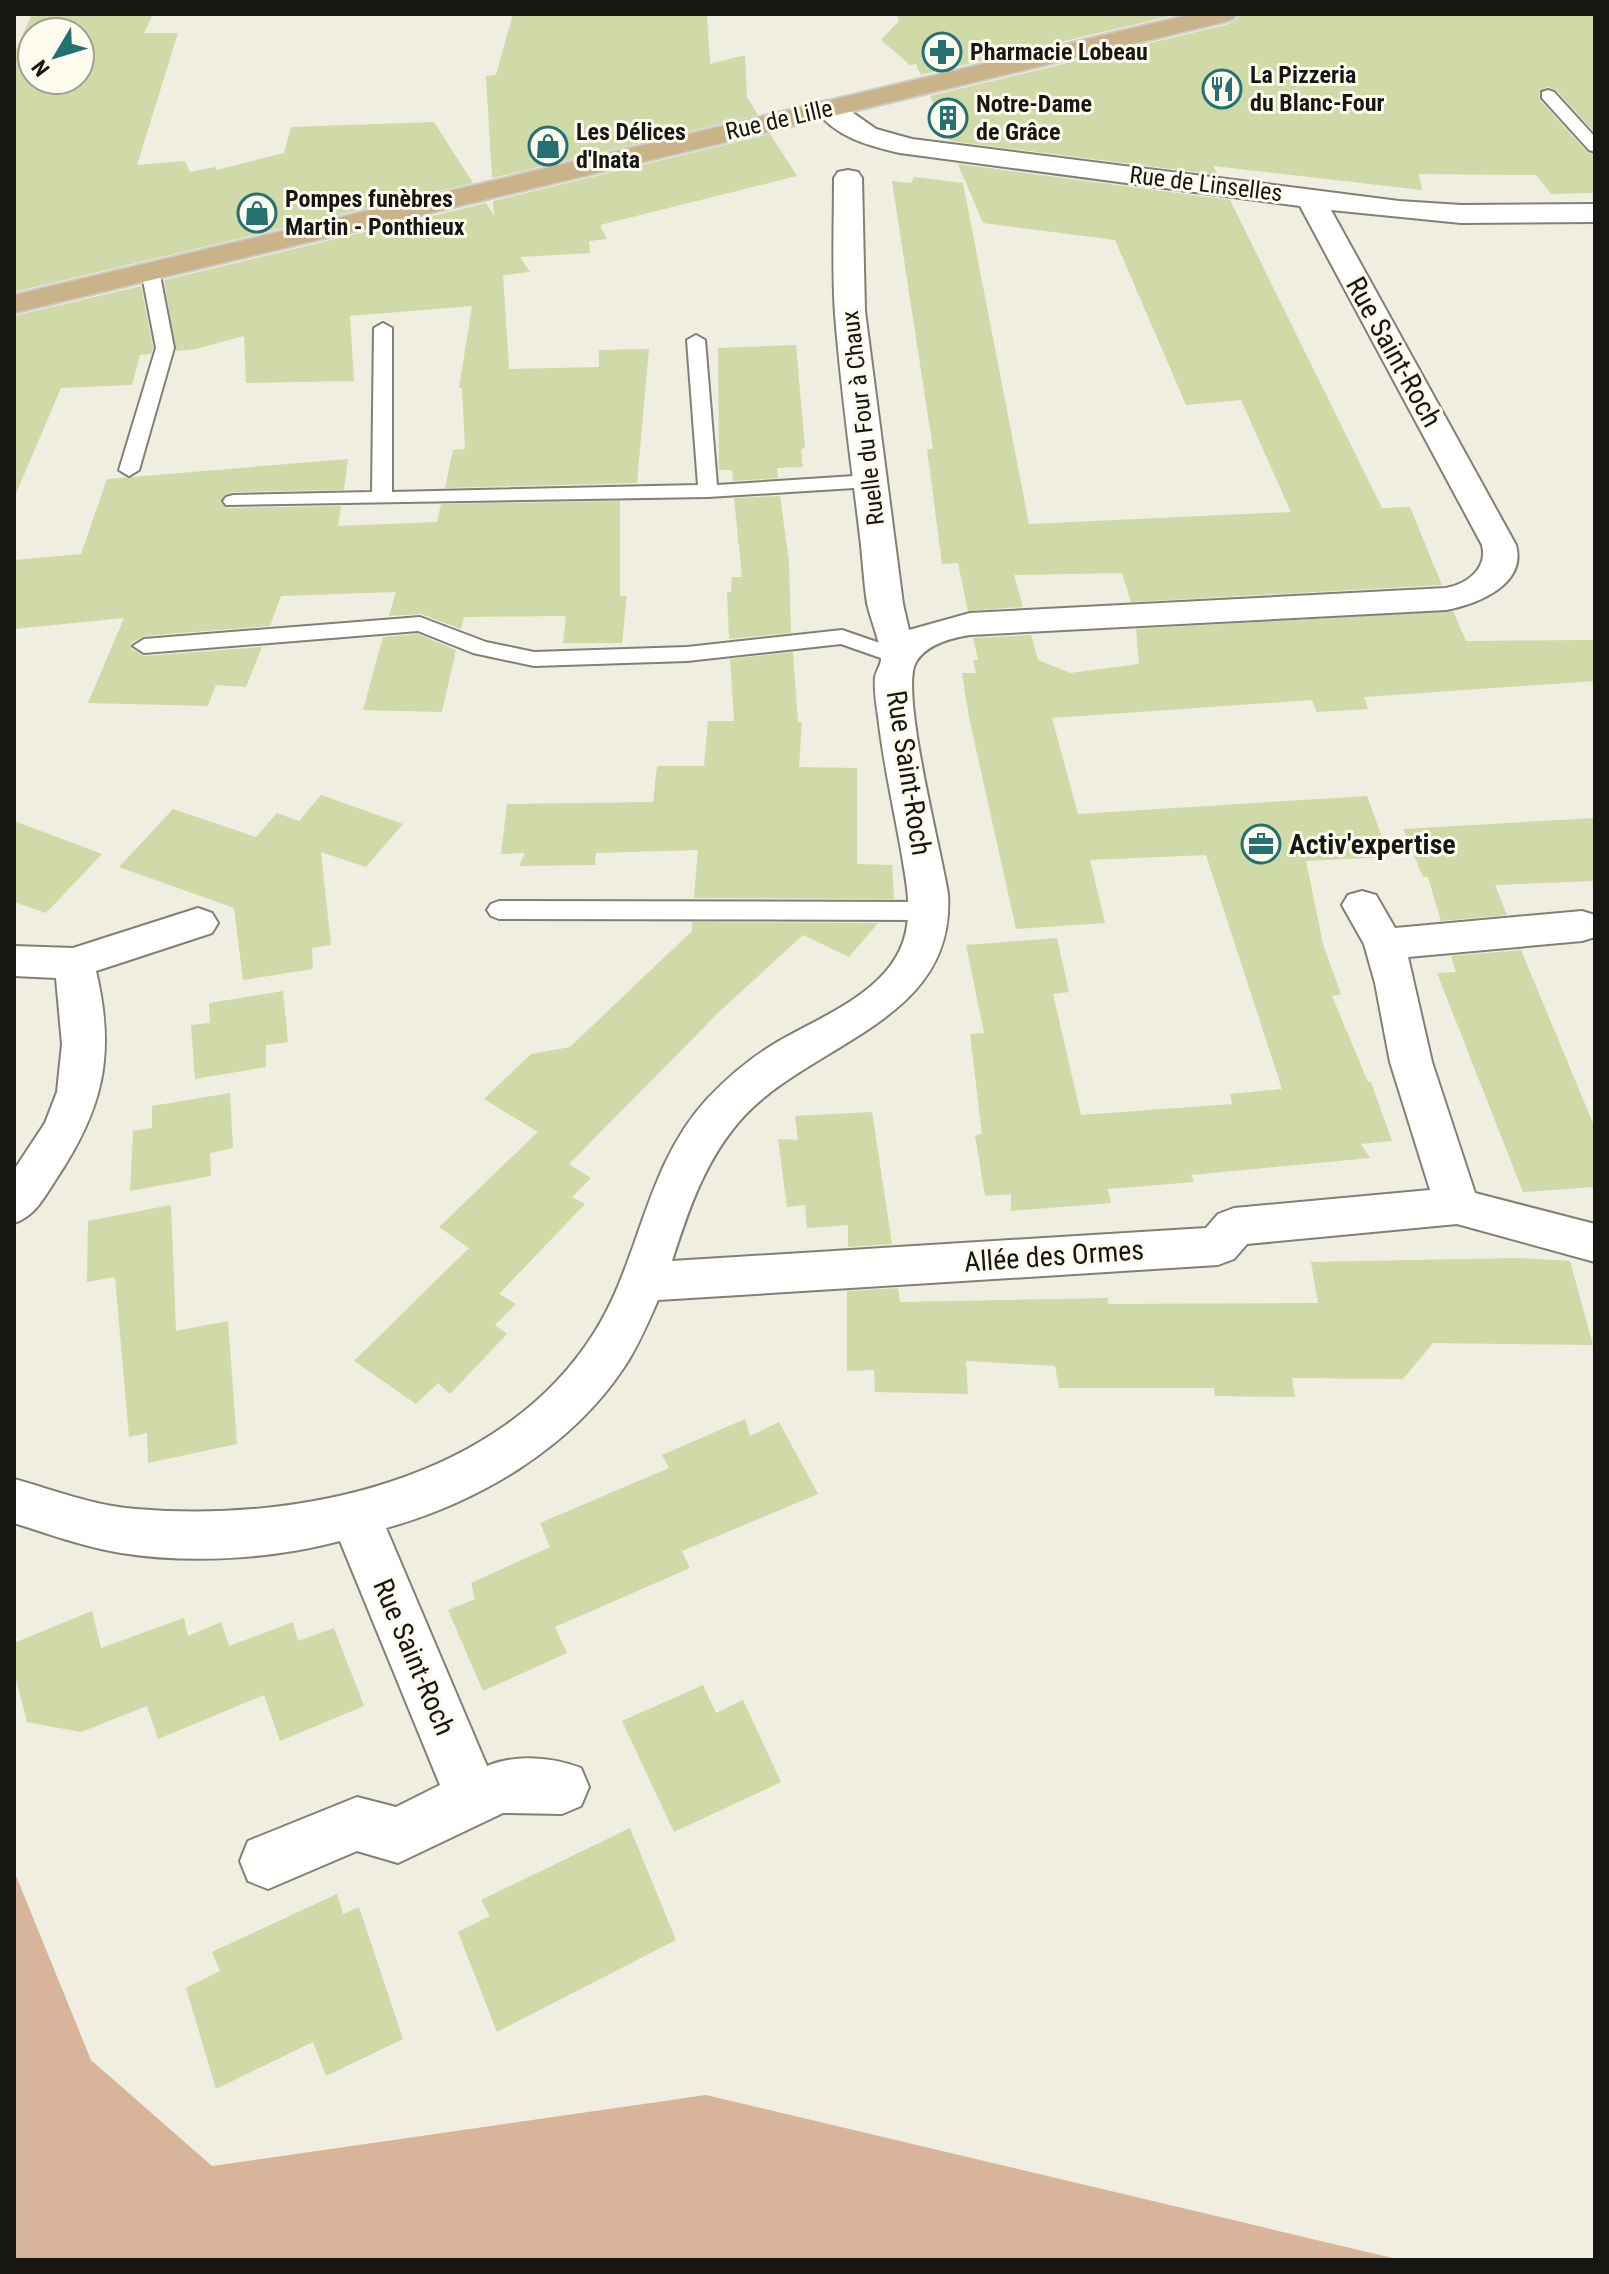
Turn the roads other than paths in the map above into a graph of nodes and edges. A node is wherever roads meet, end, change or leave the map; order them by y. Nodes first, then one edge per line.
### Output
1 (1217, 15) edge
2 (1548, 95) dead end
3 (829, 109) junction
4 (1595, 147) edge
5 (848, 178) dead end
6 (1310, 198) junction
7 (1595, 213) edge
8 (150, 270) junction
9 (101, 281) junction
10 (14, 297) edge
11 (14, 304) edge
12 (383, 328) dead end
13 (696, 340) dead end
14 (129, 470) dead end
15 (870, 481) junction
16 (708, 491) junction
17 (382, 497) junction
18 (233, 501) dead end
19 (144, 646) dead end
20 (898, 657) junction
21 (1362, 905) dead end
22 (499, 910) dead end
23 (930, 911) junction
24 (198, 923) dead end
25 (1582, 926) dead end
26 (1384, 944) junction
27 (14, 961) edge
28 (73, 963) junction
29 (14, 1205) edge
30 (1457, 1206) junction
31 (1595, 1243) edge
32 (641, 1282) junction
33 (14, 1501) edge
34 (355, 1515) junction
35 (562, 1787) dead end
36 (473, 1798) junction
37 (268, 1861) dead end

1 - 3 main road, Rue de Lille
2 - 4 lane
3 - 6 street, Rue de Linselles
3 - 8 main road, Rue de Lille
5 - 15 street, Ruelle du Four à Chaux
6 - 7 street, Rue de Linselles
6 - 20 street, Rue Saint-Roch
8 - 9 main road, Rue de Lille
8 - 14 lane
9 - 10 main road, Rue de Lille
9 - 11 main road, Rue de Lille
12 - 17 lane
13 - 16 lane
15 - 16 lane
15 - 20 street, Ruelle du Four à Chaux
16 - 17 lane
17 - 18 lane
19 - 20 lane
20 - 23 street, Rue Saint-Roch
21 - 26 street
22 - 23 lane
23 - 32 street, Rue Saint-Roch
24 - 28 street
25 - 26 street
26 - 30 street
27 - 28 street
28 - 29 street
30 - 31 street, Allée des Ormes
30 - 32 street, Allée des Ormes
32 - 34 street, Rue Saint-Roch
33 - 34 street, Rue Saint-Roch
34 - 36 street, Rue Saint-Roch
35 - 36 street
36 - 37 street

